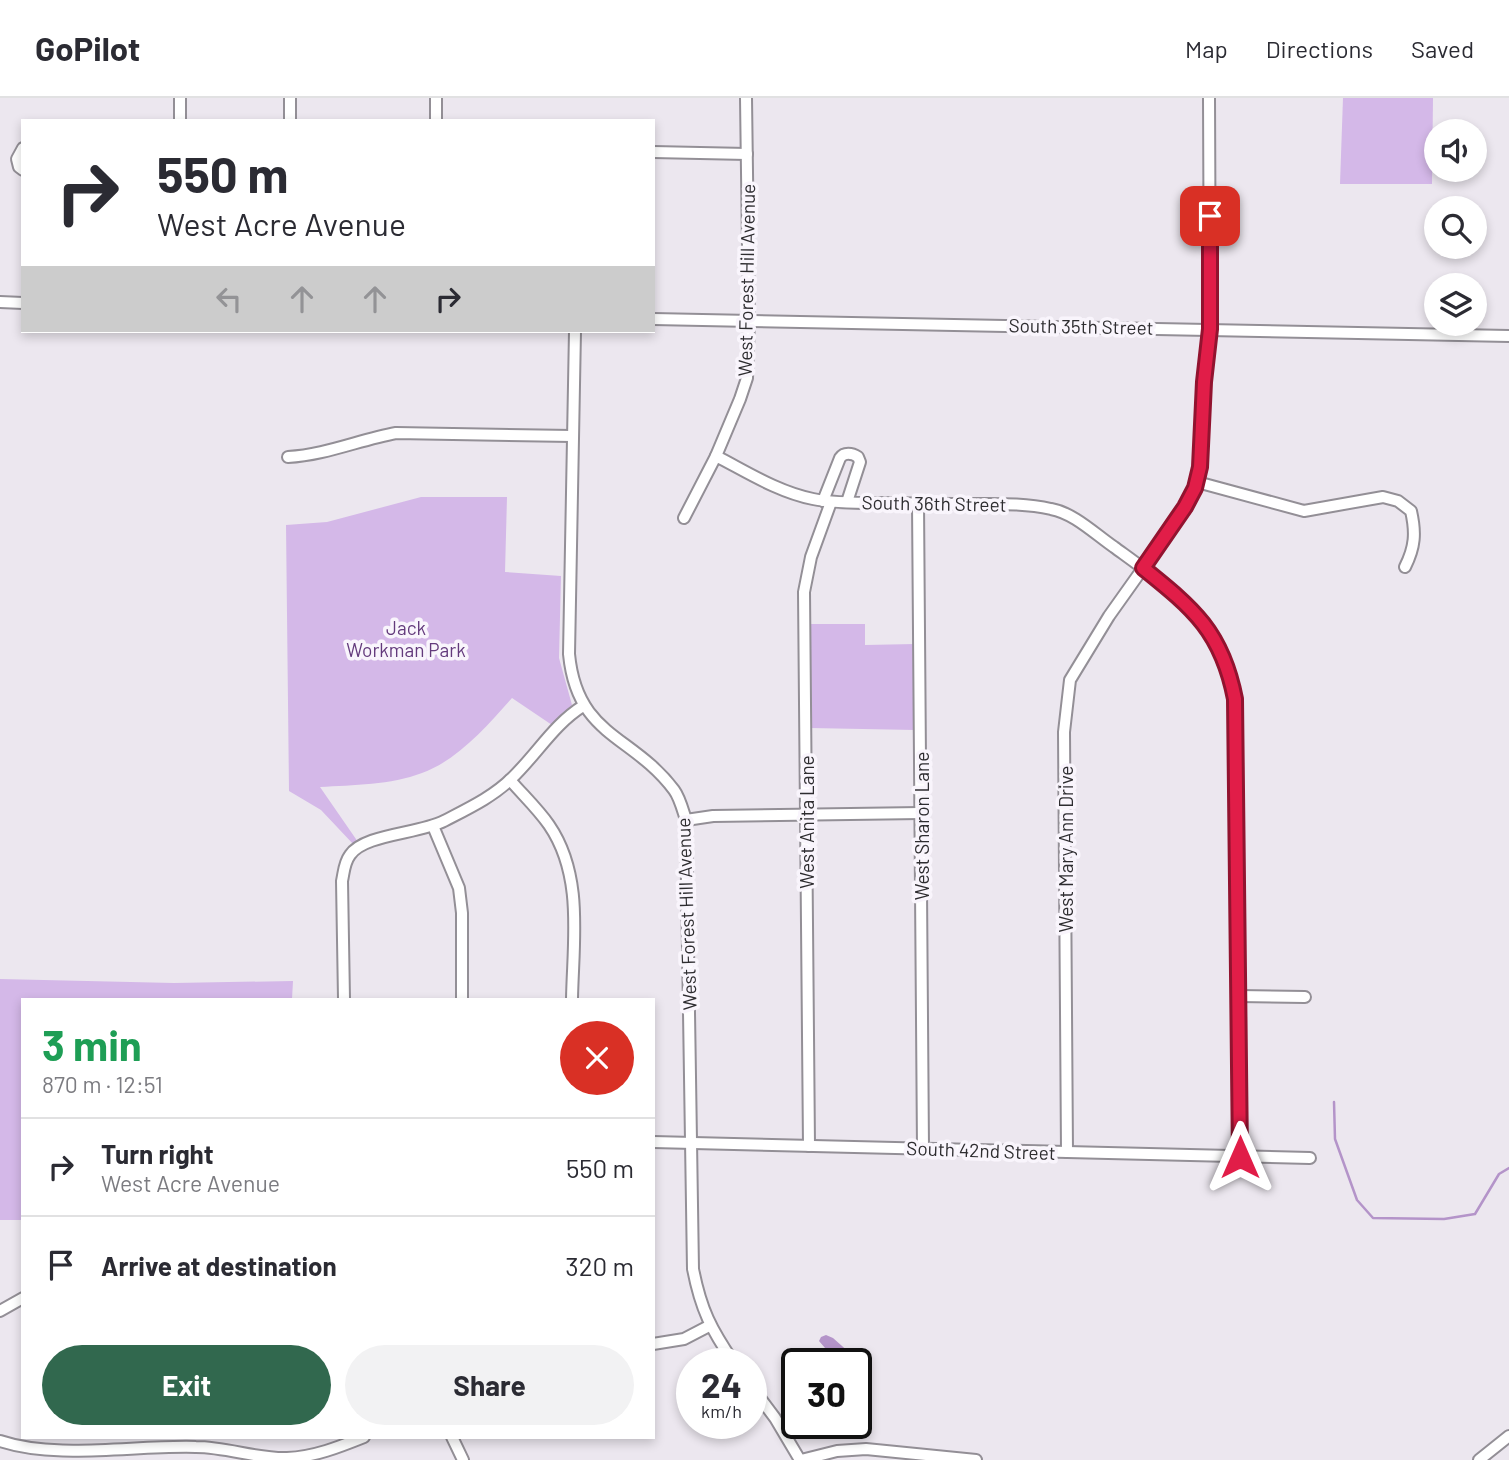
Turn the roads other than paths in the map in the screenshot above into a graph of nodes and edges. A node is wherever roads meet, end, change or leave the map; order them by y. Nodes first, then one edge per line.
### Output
1 (180, 98) edge
2 (290, 98) edge
3 (436, 98) edge
4 (746, 98) edge
5 (1209, 98) edge
6 (180, 119) edge
7 (290, 119) edge
8 (436, 119) edge
9 (21, 151) edge
10 (655, 152) edge
11 (747, 154) junction
12 (21, 167) edge
13 (0, 302) edge
14 (21, 303) edge
15 (655, 319) edge
16 (749, 320) junction
17 (1210, 329) junction
18 (575, 333) edge
19 (1509, 336) edge
20 (572, 436) junction
21 (716, 456) junction
22 (288, 457) dead end
23 (1197, 482) junction
24 (827, 501) junction
25 (847, 502) junction
26 (918, 503) junction
27 (684, 518) dead end
28 (1405, 567) dead end
29 (1143, 568) junction
30 (583, 706) junction
31 (510, 780) junction
32 (921, 813) junction
33 (806, 814) junction
34 (686, 820) junction
35 (433, 826) junction
36 (1239, 996) junction
37 (1305, 997) dead end
38 (344, 998) edge
39 (462, 998) edge
40 (572, 998) edge
41 (655, 1142) edge
42 (691, 1143) junction
43 (809, 1146) junction
44 (923, 1148) junction
45 (1067, 1152) junction
46 (1240, 1157) junction
47 (1310, 1158) dead end
48 (21, 1299) edge
49 (0, 1311) edge
50 (709, 1326) junction
51 (655, 1344) edge
52 (724, 1348) edge
53 (767, 1407) edge
54 (1509, 1436) edge
55 (358, 1439) edge
56 (453, 1439) edge
57 (0, 1441) edge
58 (140, 1455) edge
59 (463, 1460) edge
60 (800, 1460) edge
61 (976, 1460) edge
62 (1479, 1460) edge

1 - 6 street
2 - 7 street
3 - 8 street
4 - 11 street, West Forest Hill Avenue
5 - 17 street
9 - 12 street
10 - 11 street
11 - 16 street, West Forest Hill Avenue
13 - 14 street
15 - 16 street, South 35th Street
16 - 17 street, South 35th Street
16 - 21 street, West Forest Hill Avenue
17 - 19 street, South 35th Street
17 - 23 street
18 - 20 street, West Forest Hill Avenue
20 - 22 street
20 - 30 street, West Forest Hill Avenue
21 - 24 street, South 36th Street
21 - 27 street, West Forest Hill Avenue
23 - 28 street
23 - 29 street, West Mary Ann Drive
24 - 25 street, South 36th Street
24 - 25 street, West Anita Lane
24 - 33 street, West Anita Lane
25 - 26 street, South 36th Street
26 - 29 street, South 36th Street
26 - 32 street, West Sharon Lane
29 - 36 street, South 36th Street
29 - 45 street, West Mary Ann Drive
30 - 31 street
30 - 34 street, West Forest Hill Avenue
31 - 35 street
31 - 40 street
32 - 33 street
32 - 44 street, West Sharon Lane
33 - 34 street
33 - 43 street, West Anita Lane
34 - 42 street, West Forest Hill Avenue
35 - 38 street
35 - 39 street
36 - 37 street
36 - 46 street, South 36th Street
41 - 42 street, South 42nd Street
42 - 43 street, South 42nd Street
42 - 50 street, West Forest Hill Avenue
43 - 44 street, South 42nd Street
44 - 45 street, South 42nd Street
45 - 46 street, South 42nd Street
46 - 47 street, South 42nd Street
48 - 49 street
50 - 51 street
50 - 52 street, West Forest Hill Avenue
53 - 60 street
54 - 62 street
55 - 58 street
56 - 59 street
57 - 58 street
60 - 61 street

